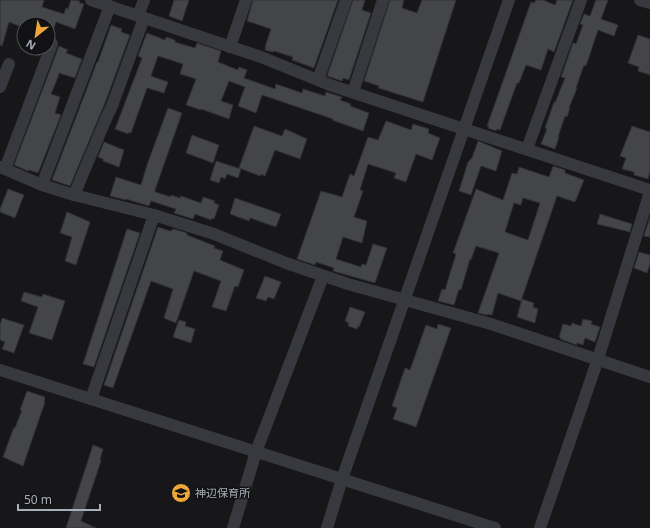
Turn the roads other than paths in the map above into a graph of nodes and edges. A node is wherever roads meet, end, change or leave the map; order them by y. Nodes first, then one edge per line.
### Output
1 (91, 0) edge
2 (144, 0) edge
3 (246, 0) edge
4 (346, 0) edge
5 (383, 0) edge
6 (509, 0) edge
7 (581, 0) edge
8 (640, 0) edge
9 (650, 3) edge
10 (110, 6) junction
11 (141, 17) junction
12 (230, 47) junction
13 (47, 56) edge
14 (10, 64) dead end
15 (318, 80) junction
16 (0, 87) edge
17 (353, 92) junction
18 (464, 129) junction
19 (527, 150) junction
20 (2, 168) edge
21 (42, 185) junction
22 (650, 191) edge
23 (74, 195) junction
24 (154, 215) junction
25 (324, 276) junction
26 (405, 300) junction
27 (598, 359) junction
28 (0, 370) edge
29 (650, 377) edge
30 (91, 399) junction
31 (256, 452) junction
32 (342, 479) junction
33 (233, 528) edge
34 (327, 528) edge
35 (495, 528) edge
36 (540, 528) edge

1 - 10 street
2 - 11 street
3 - 12 street
4 - 15 street
5 - 17 street
6 - 18 street
7 - 19 street
8 - 9 street
10 - 11 street
10 - 21 street
11 - 12 street
11 - 23 street
12 - 15 street
13 - 20 street
14 - 16 street
15 - 17 street
17 - 18 street
18 - 19 street
18 - 26 street
19 - 22 street
20 - 21 street
21 - 23 street
22 - 27 street
23 - 24 street
24 - 25 street
24 - 30 street
25 - 26 street
25 - 31 street
26 - 27 street
26 - 32 street
27 - 29 street
27 - 36 street
28 - 30 street
30 - 31 street
31 - 32 street
31 - 33 street
32 - 34 street
32 - 35 street

